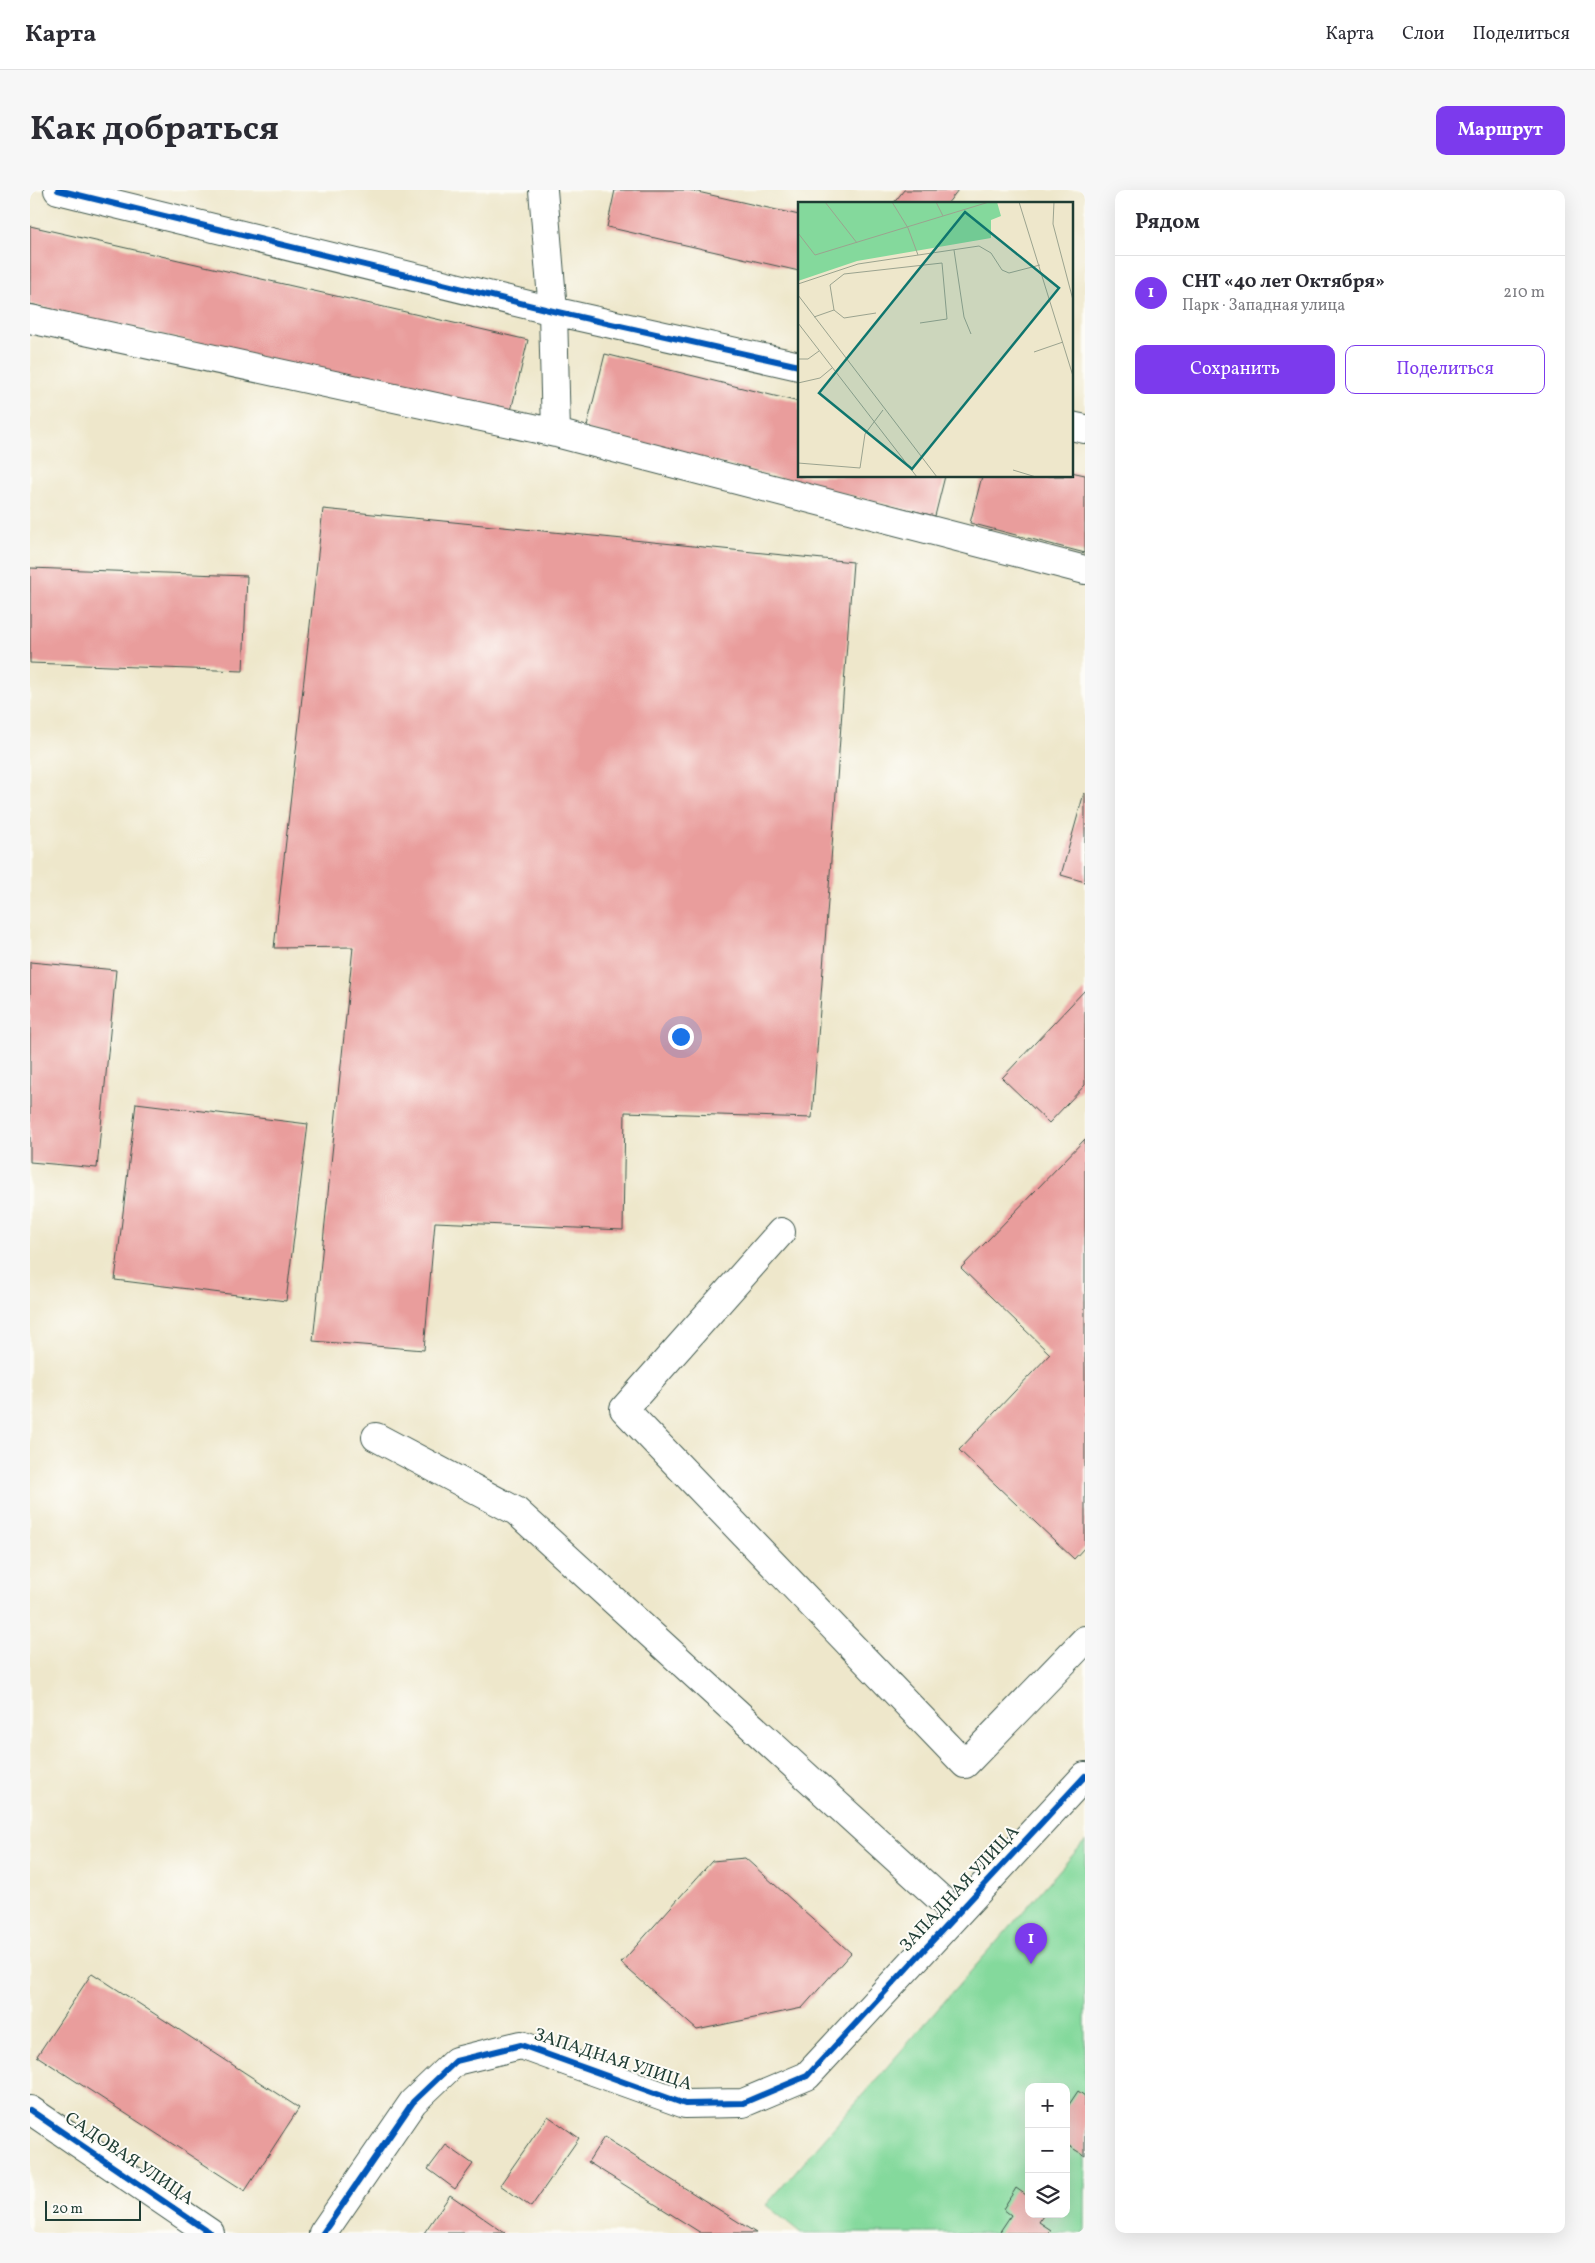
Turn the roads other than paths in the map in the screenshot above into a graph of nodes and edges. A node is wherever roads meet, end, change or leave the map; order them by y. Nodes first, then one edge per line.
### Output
1 (58, 190) edge
2 (543, 190) edge
3 (553, 311) junction
4 (30, 319) edge
5 (798, 366) edge
6 (1072, 426) edge
7 (1085, 429) edge
8 (556, 433) junction
9 (1085, 570) edge
10 (781, 1232) dead end
11 (376, 1437) dead end
12 (1085, 1640) edge
13 (1085, 1776) edge
14 (957, 1914) junction
15 (30, 2110) edge
16 (210, 2233) edge
17 (323, 2233) edge

1 - 3 street
2 - 3 street
3 - 5 street
3 - 8 street
4 - 8 street
6 - 7 street
8 - 9 street
10 - 12 street
11 - 14 street
13 - 14 street, ЗАПАДНАЯ УЛИЦА
14 - 17 street, ЗАПАДНАЯ УЛИЦА
15 - 16 street, САДОВАЯ УЛИЦА

